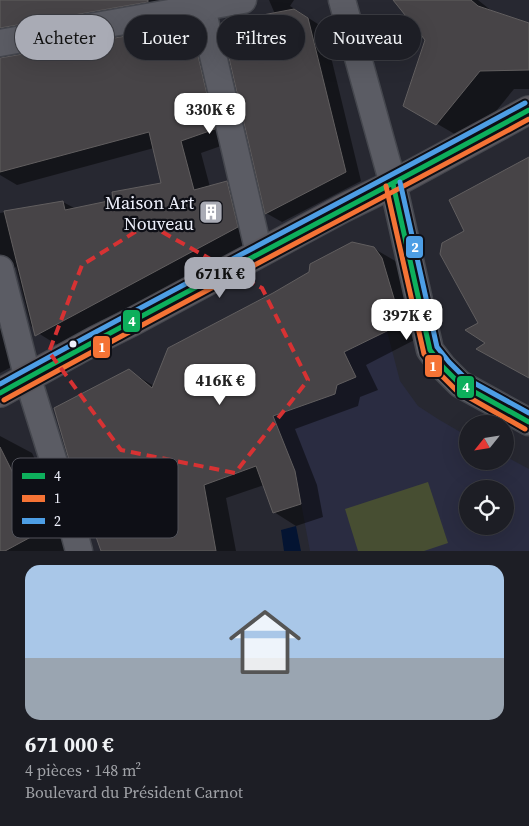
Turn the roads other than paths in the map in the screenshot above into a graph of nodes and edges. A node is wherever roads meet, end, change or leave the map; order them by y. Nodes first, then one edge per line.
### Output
1 (243, 0) edge
2 (342, 0) edge
3 (199, 4) edge
4 (0, 43) edge
5 (529, 110) edge
6 (393, 184) junction
7 (259, 253) junction
8 (0, 269) edge
9 (28, 379) junction
10 (0, 393) edge
11 (529, 422) edge
12 (53, 458) edge
13 (75, 538) edge
14 (79, 551) edge

1 - 3 street
2 - 6 street
3 - 4 street
3 - 7 street
5 - 6 street
6 - 7 street
6 - 11 street
7 - 9 street
8 - 9 street
9 - 10 street
9 - 12 street
13 - 14 street

